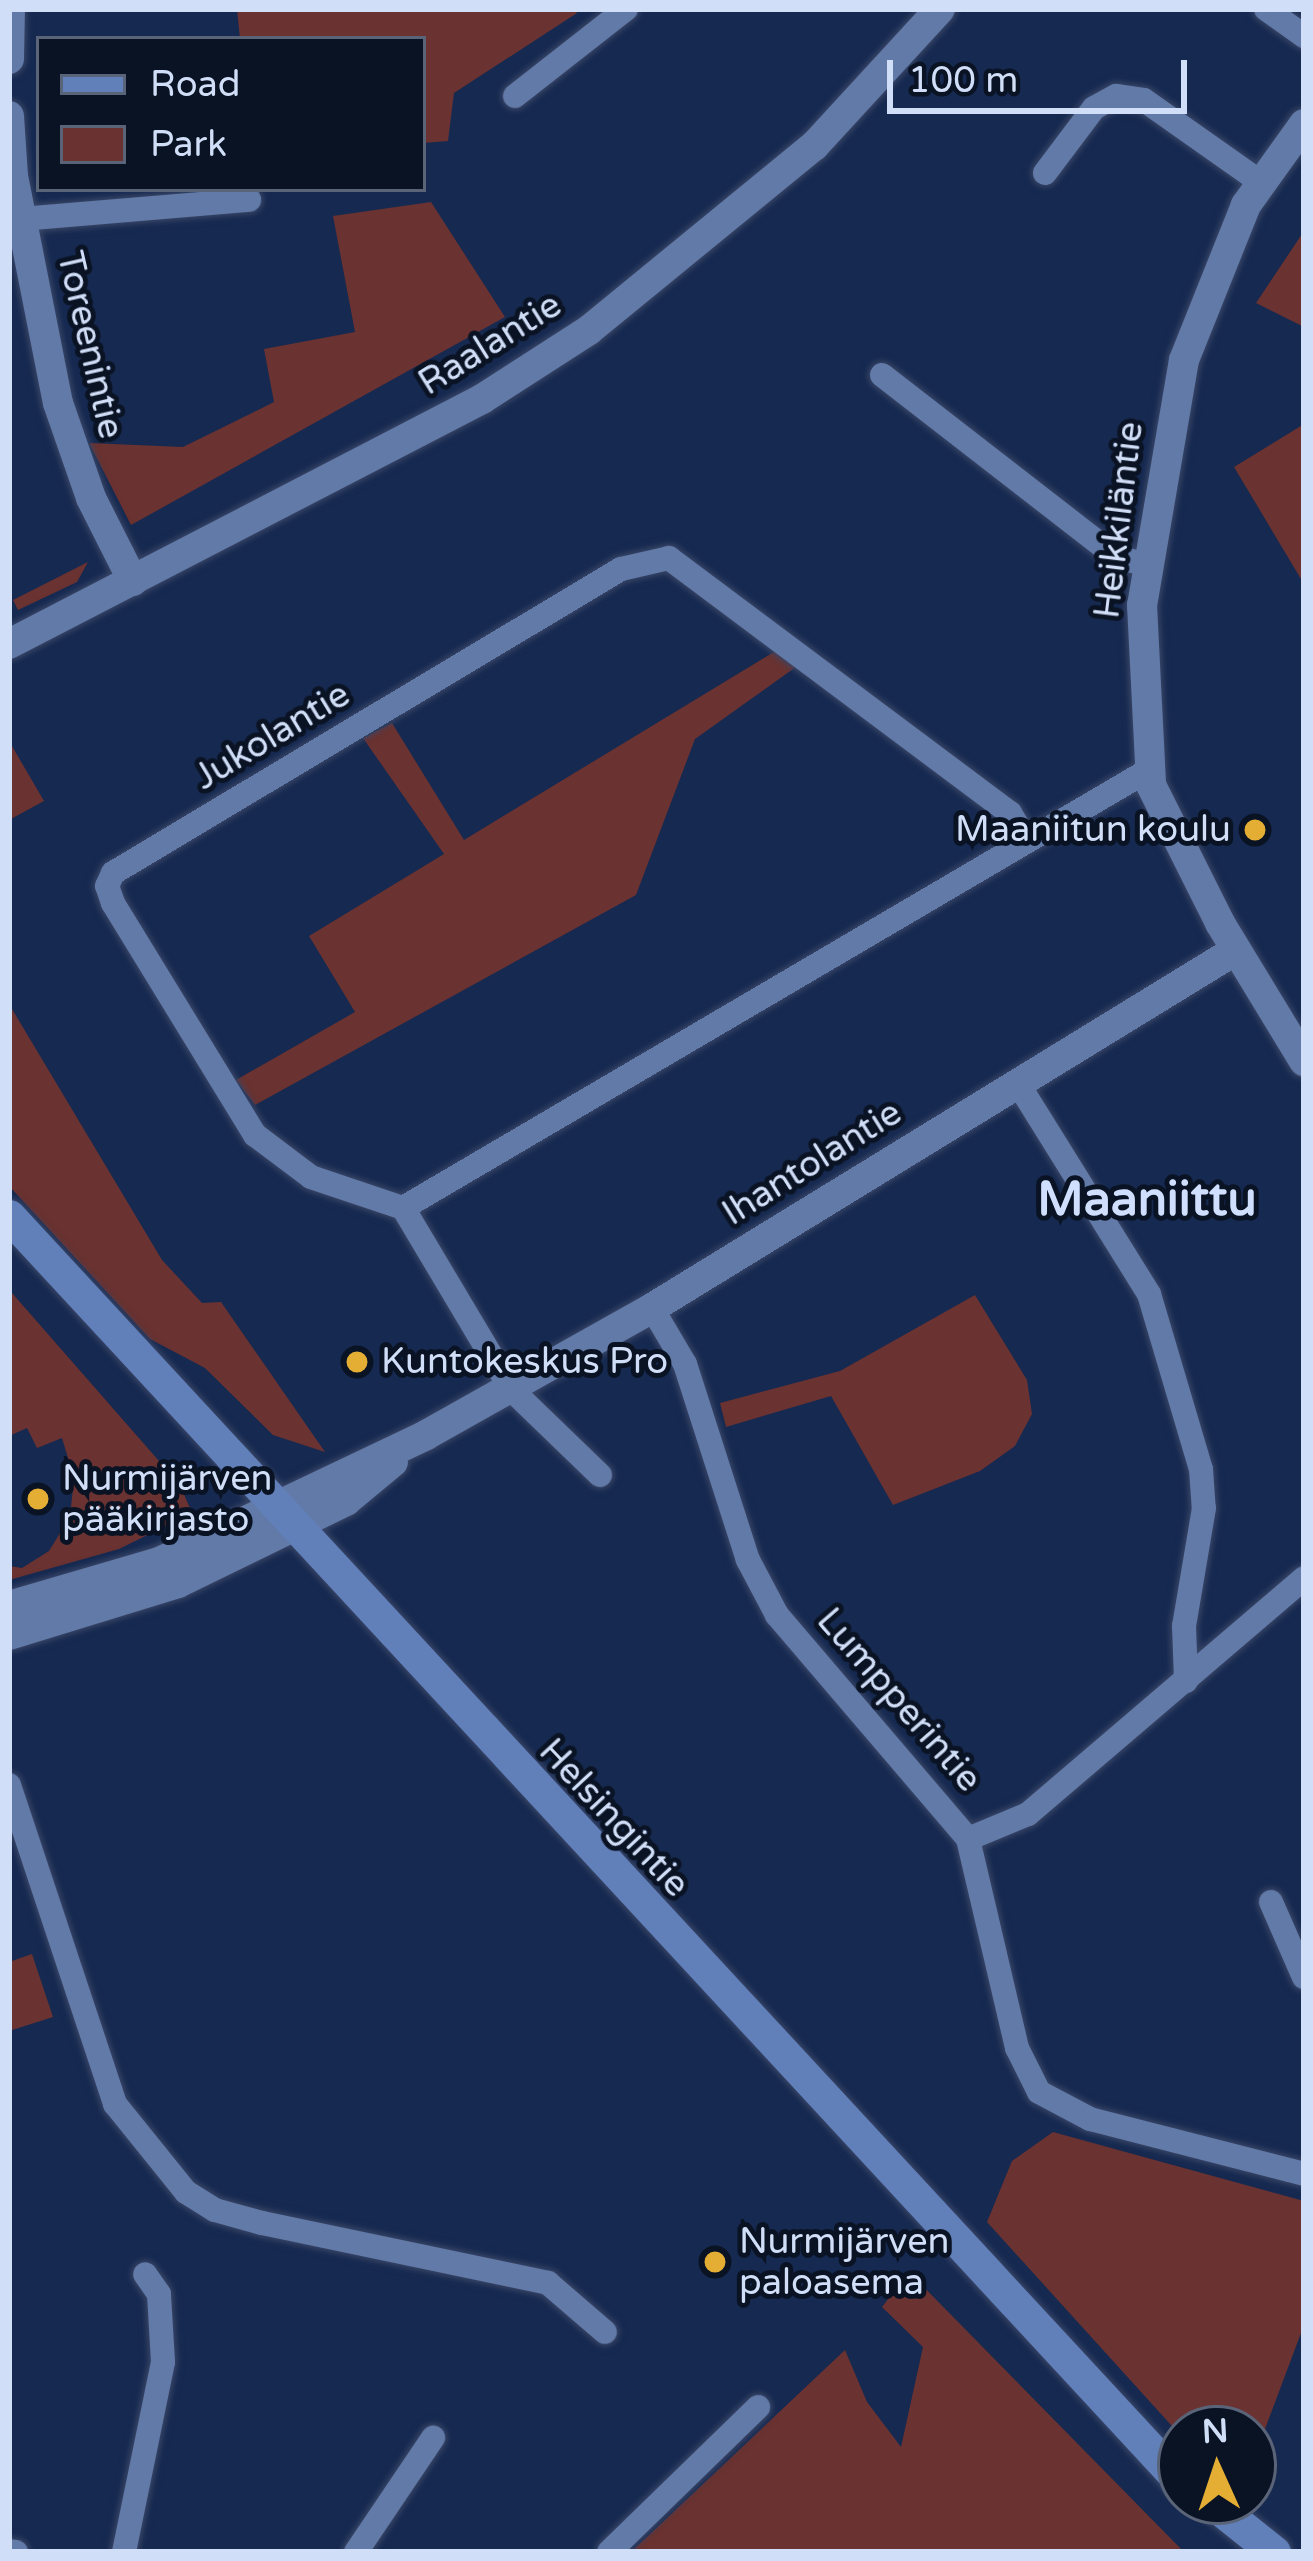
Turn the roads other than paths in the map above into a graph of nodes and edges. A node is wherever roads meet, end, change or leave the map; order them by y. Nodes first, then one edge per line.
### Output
1 (10, 9) edge
2 (626, 9) edge
3 (940, 9) edge
4 (1266, 9) edge
5 (1304, 36) edge
6 (9, 59) edge
7 (515, 96) dead end
8 (9, 116) edge
9 (1304, 124) edge
10 (1046, 172) dead end
11 (1259, 182) junction
12 (249, 200) dead end
13 (20, 219) junction
14 (882, 375) dead end
15 (1147, 564) junction
16 (133, 581) junction
17 (9, 644) edge
18 (1148, 771) junction
19 (1025, 838) junction
20 (1236, 950) junction
21 (1304, 1061) edge
22 (1017, 1082) junction
23 (403, 1208) junction
24 (9, 1216) edge
25 (652, 1308) junction
26 (511, 1389) junction
27 (600, 1475) dead end
28 (286, 1514) junction
29 (1304, 1577) edge
30 (9, 1606) edge
31 (9, 1635) edge
32 (1186, 1681) junction
33 (9, 1785) edge
34 (968, 1839) junction
35 (1271, 1903) dead end
36 (1304, 1977) edge
37 (1304, 2174) edge
38 (145, 2275) dead end
39 (605, 2332) dead end
40 (758, 2407) dead end
41 (433, 2438) dead end
42 (1157, 2454) edge
43 (1220, 2525) edge
44 (1240, 2525) edge
45 (124, 2552) edge
46 (356, 2552) edge
47 (609, 2552) edge
48 (1244, 2552) edge
49 (1274, 2552) edge

1 - 6 street
2 - 7 street
3 - 16 street, Raalantie
4 - 5 street
8 - 13 street, Toreenintie
9 - 11 street, Heikkiläntie
10 - 11 street
11 - 15 street, Heikkiläntie
12 - 13 street
13 - 16 street, Toreenintie
14 - 15 street
15 - 18 street, Heikkiläntie
16 - 17 street, Raalantie
18 - 19 street
18 - 20 street, Heikkiläntie
19 - 23 street
19 - 23 street, Jukolantie
20 - 21 street, Heikkiläntie
20 - 22 street, Ihantolantie
22 - 25 street, Ihantolantie
22 - 32 street
23 - 26 street
24 - 28 main road, Helsingintie
25 - 26 street, Ihantolantie
25 - 34 street, Lumpperintie
26 - 27 street
26 - 28 street, Ihantolantie
28 - 30 street
28 - 31 street
28 - 42 main road, Helsingintie
29 - 32 street
32 - 34 street
33 - 39 street
34 - 37 street, Lumpperintie
35 - 36 street
38 - 45 street
40 - 47 street
41 - 46 street
43 - 48 main road
44 - 49 main road

